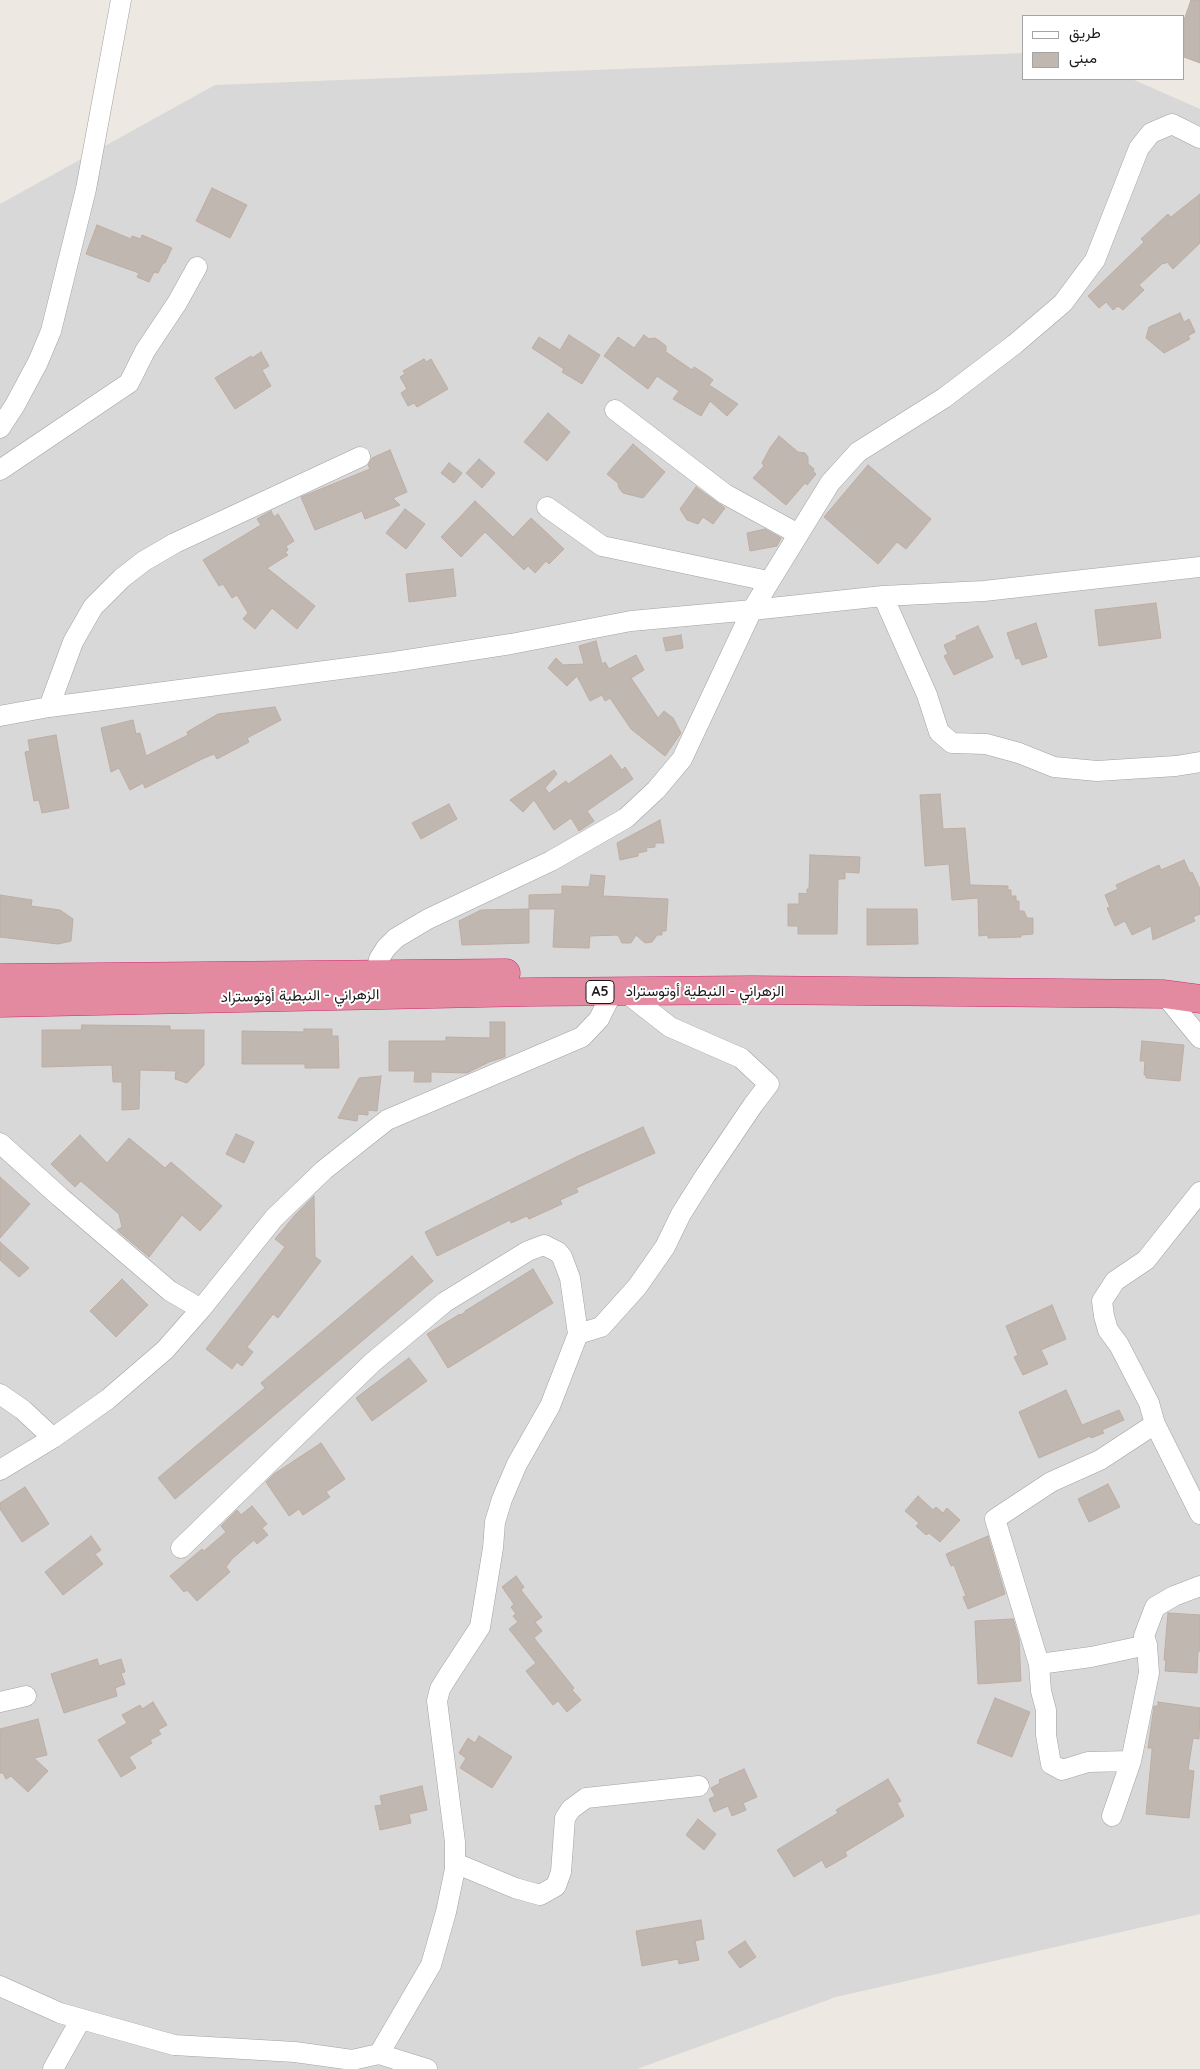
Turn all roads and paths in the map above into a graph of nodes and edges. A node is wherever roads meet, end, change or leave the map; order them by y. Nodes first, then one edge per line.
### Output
1 (121, 0) edge
2 (1200, 138) edge
3 (197, 267) dead end
4 (615, 410) dead end
5 (0, 428) edge
6 (360, 457) dead end
7 (0, 470) edge
8 (547, 507) dead end
9 (798, 534) junction
10 (1200, 567) edge
11 (768, 581) junction
12 (883, 596) junction
13 (752, 610) junction
14 (49, 707) junction
15 (0, 716) edge
16 (1200, 762) edge
17 (376, 975) junction
18 (0, 978) edge
19 (530, 982) junction
20 (1200, 982) edge
21 (605, 987) junction
22 (1164, 994) junction
23 (1200, 999) edge
24 (0, 1003) edge
25 (1200, 1038) edge
26 (0, 1143) edge
27 (1200, 1192) edge
28 (201, 1309) junction
29 (578, 1334) junction
30 (0, 1394) edge
31 (1155, 1424) junction
32 (53, 1438) junction
33 (0, 1470) edge
34 (1200, 1514) edge
35 (181, 1548) dead end
36 (1200, 1586) edge
37 (1147, 1645) junction
38 (1039, 1664) junction
39 (26, 1696) dead end
40 (0, 1702) edge
41 (1131, 1761) junction
42 (699, 1786) dead end
43 (1112, 1816) dead end
44 (455, 1863) junction
45 (0, 1986) edge
46 (81, 2019) junction
47 (379, 2054) junction
48 (53, 2069) edge
49 (427, 2069) edge

1 - 5 street
2 - 9 street
3 - 7 street
4 - 9 street
6 - 14 street
8 - 11 street
9 - 11 street
10 - 12 street
11 - 13 street
12 - 13 street
12 - 16 street
13 - 14 street
13 - 17 street
14 - 15 street
17 - 18 highway, الزهراني - النبطية أوتوستراد / A5
17 - 19 highway, الزهراني - النبطية أوتوستراد / A5
19 - 21 highway, الزهراني - النبطية أوتوستراد / A5
19 - 24 highway, الزهراني - النبطية أوتوستراد / A5
20 - 21 highway, الزهراني - النبطية أوتوستراد / A5
21 - 22 highway, الزهراني - النبطية أوتوستراد / A5
21 - 28 street
21 - 29 street
22 - 23 highway, الزهراني - النبطية أوتوستراد / A5
22 - 25 street
26 - 28 street
27 - 31 street
28 - 32 street
29 - 35 street
29 - 44 street
30 - 32 street
31 - 34 street
31 - 38 street
32 - 33 street
36 - 37 street
37 - 38 street
37 - 41 street
38 - 41 street
39 - 40 street
41 - 43 street
42 - 44 street
44 - 47 street
45 - 46 street
46 - 47 street
46 - 48 street
47 - 49 street

